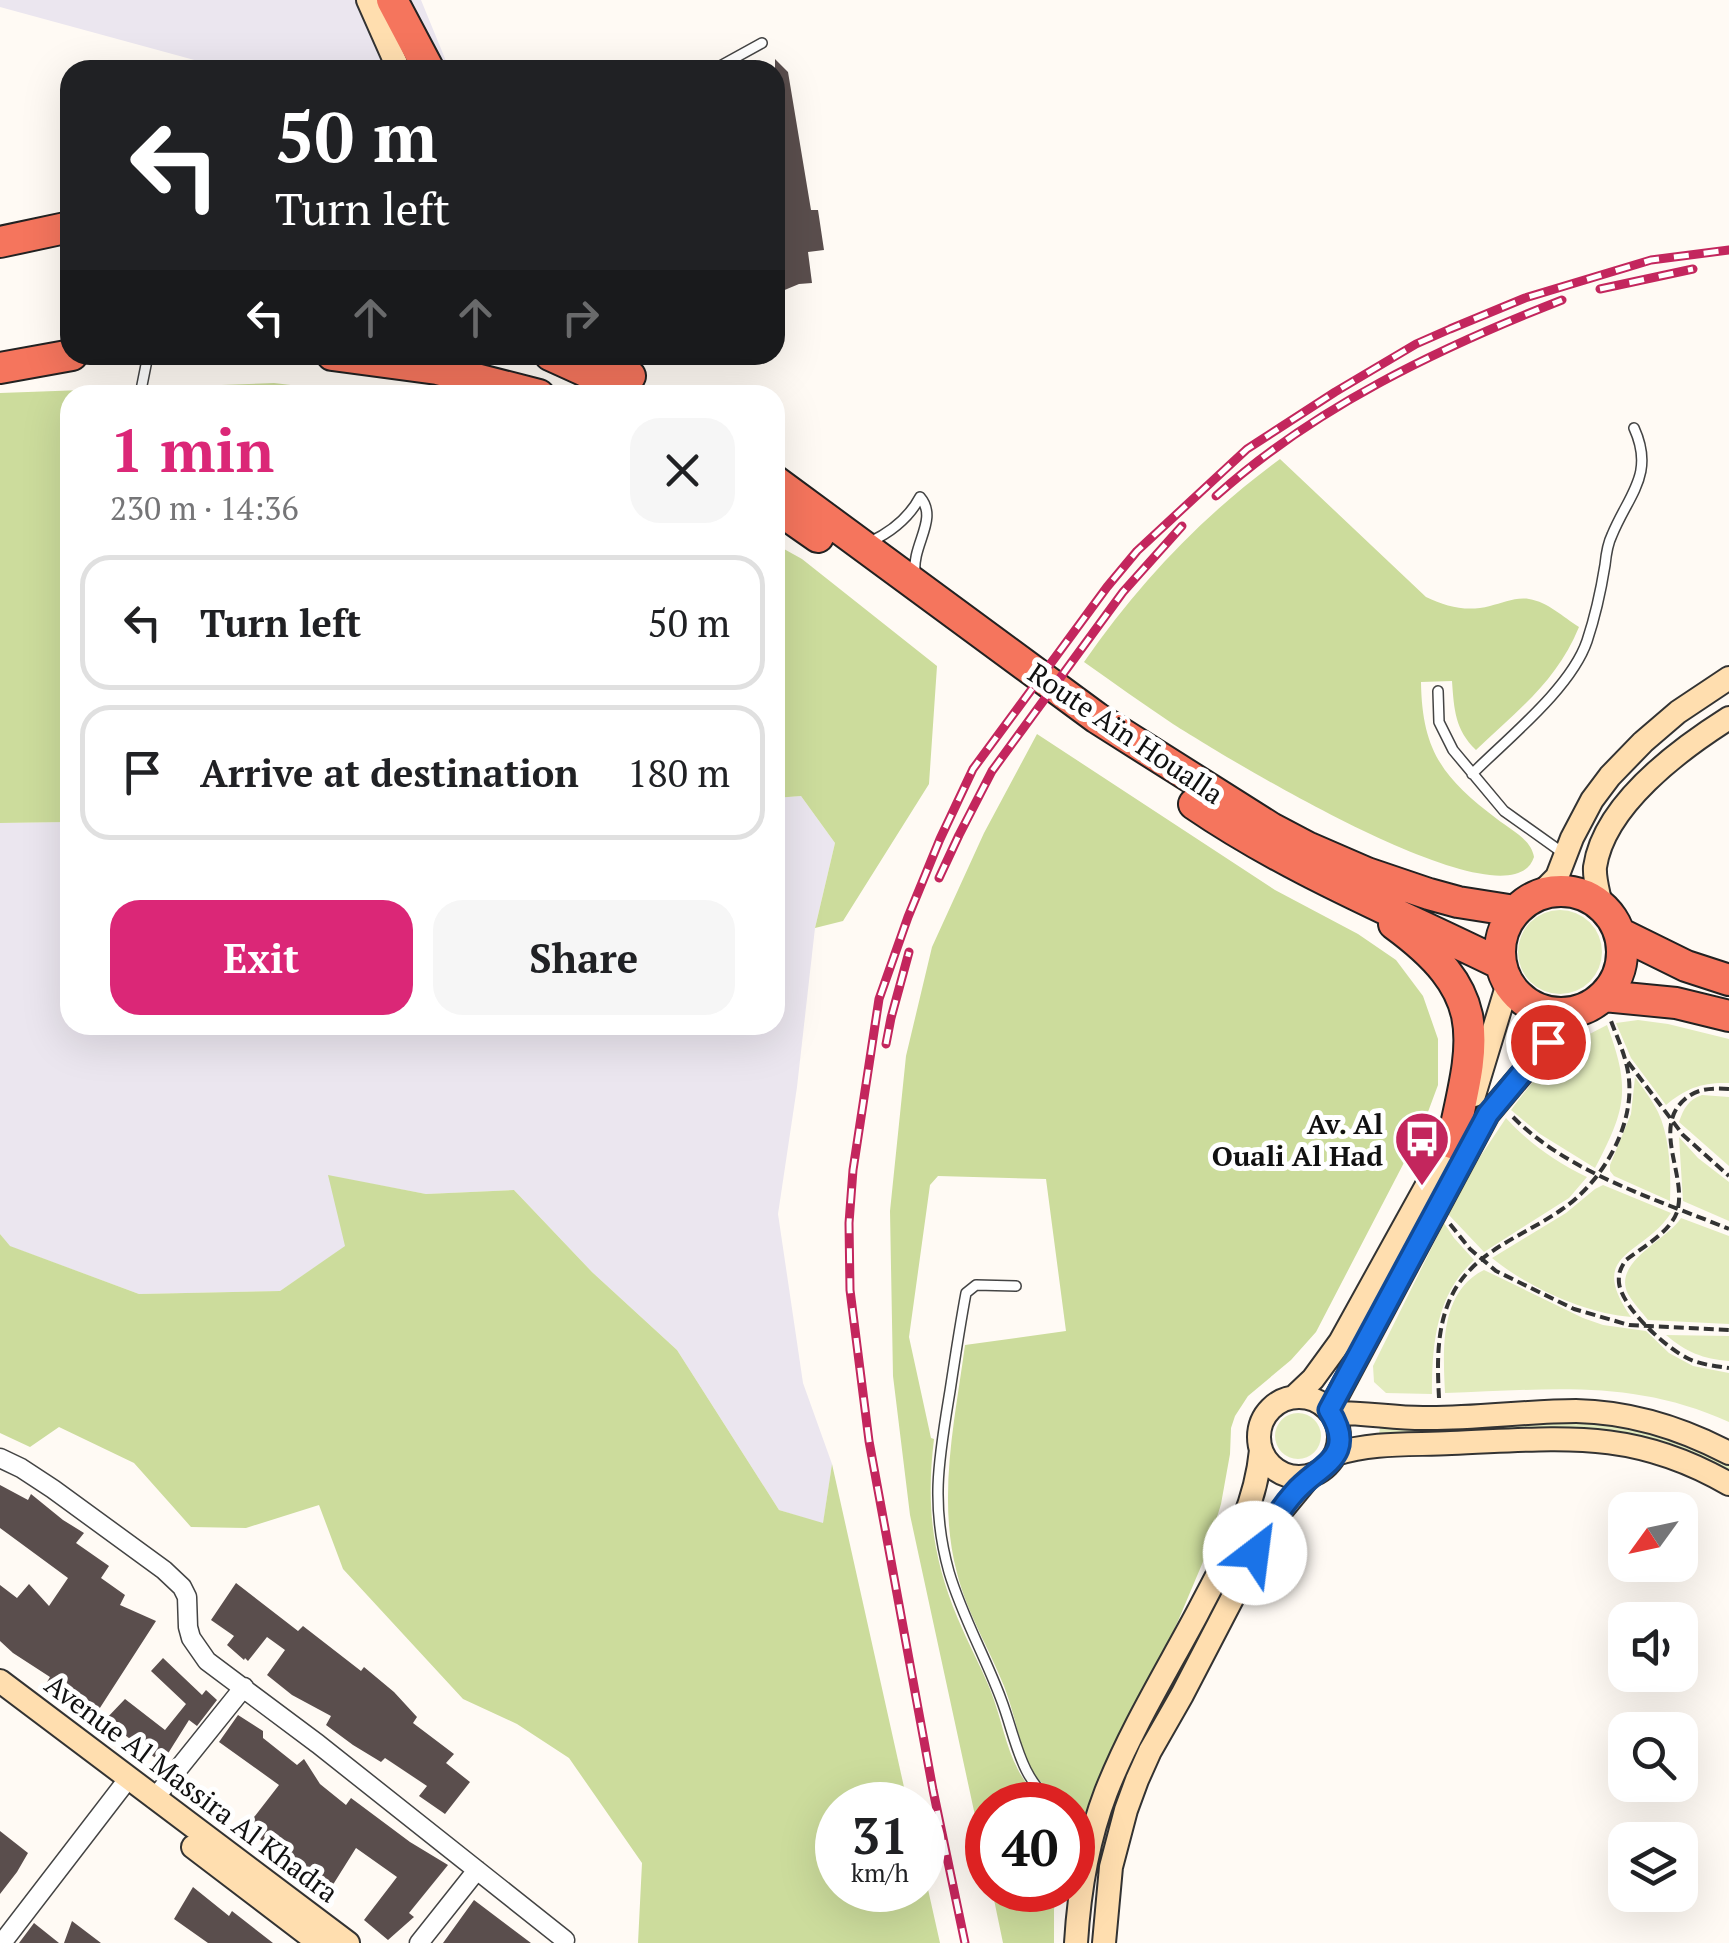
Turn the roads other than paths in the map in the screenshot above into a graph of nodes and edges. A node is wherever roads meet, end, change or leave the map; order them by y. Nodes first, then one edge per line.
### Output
1 (368, 0) edge
2 (391, 0) edge
3 (762, 43) dead end
4 (395, 60) edge
5 (412, 60) edge
6 (424, 60) edge
7 (731, 60) edge
8 (60, 229) edge
9 (0, 242) edge
10 (60, 357) edge
11 (407, 365) edge
12 (572, 365) edge
13 (608, 365) edge
14 (614, 365) edge
15 (0, 368) edge
16 (500, 385) edge
17 (627, 385) edge
18 (629, 385) edge
19 (629, 385) edge
20 (1634, 428) dead end
21 (785, 488) edge
22 (785, 509) edge
23 (785, 514) edge
24 (810, 532) junction
25 (863, 545) junction
26 (919, 586) junction
27 (1729, 678) edge
28 (1438, 691) dead end
29 (1729, 718) edge
30 (1472, 774) junction
31 (1566, 854) junction
32 (1347, 890) junction
33 (1527, 902) junction
34 (1601, 906) junction
35 (1619, 934) junction
36 (1504, 974) junction
37 (1729, 980) edge
38 (1608, 1008) junction
39 (1574, 1012) junction
40 (1729, 1016) edge
41 (1452, 1143) junction
42 (1016, 1286) dead end
43 (1294, 1398) junction
44 (1330, 1412) junction
45 (1261, 1450) junction
46 (1729, 1453) edge
47 (1336, 1454) junction
48 (0, 1458) edge
49 (1310, 1476) junction
50 (1729, 1484) edge
51 (0, 1681) edge
52 (244, 1688) junction
53 (0, 1699) edge
54 (1033, 1782) edge
55 (124, 1784) junction
56 (154, 1799) junction
57 (1096, 1824) joint
58 (478, 1870) junction
59 (564, 1940) dead end
60 (2, 1943) edge
61 (319, 1943) edge
62 (348, 1943) edge
63 (419, 1943) edge
64 (1076, 1943) edge
65 (1104, 1943) edge

1 - 4 street
2 - 5 street
2 - 6 highway
3 - 7 lane
8 - 9 highway
10 - 15 highway
11 - 16 highway
12 - 17 highway
13 - 18 highway
14 - 19 highway
20 - 30 lane
21 - 25 highway, Route Aïn Houalla
22 - 24 highway
23 - 24 highway, Route Aïn Houalla
24 - 32 highway, Route Aïn Houalla
25 - 26 highway, Route Aïn Houalla
25 - 26 lane
26 - 33 highway, Route Aïn Houalla
27 - 31 street
28 - 30 lane
29 - 34 street
30 - 31 lane
31 - 33 street
32 - 36 highway, Route Aïn Houalla
32 - 41 highway
33 - 34 highway
33 - 36 highway
34 - 35 highway
35 - 37 highway
35 - 38 highway
36 - 39 highway
36 - 41 street
38 - 39 highway
38 - 40 highway
39 - 44 street
41 - 43 street
42 - 54 lane
43 - 44 street
43 - 45 street
44 - 46 street
44 - 47 street
45 - 49 street
45 - 57 street
47 - 49 street
47 - 50 street
48 - 52 street
49 - 65 street
51 - 55 street, Avenue Al Massira Al Khadra
52 - 56 street
52 - 58 street
53 - 55 street, Avenue Al Massira Al Khadra
55 - 56 street, Avenue Al Massira Al Khadra
55 - 60 street
55 - 61 street, Avenue Al Massira Al Khadra
56 - 62 street, Avenue Al Massira Al Khadra
57 - 64 street
58 - 59 street
58 - 63 street

